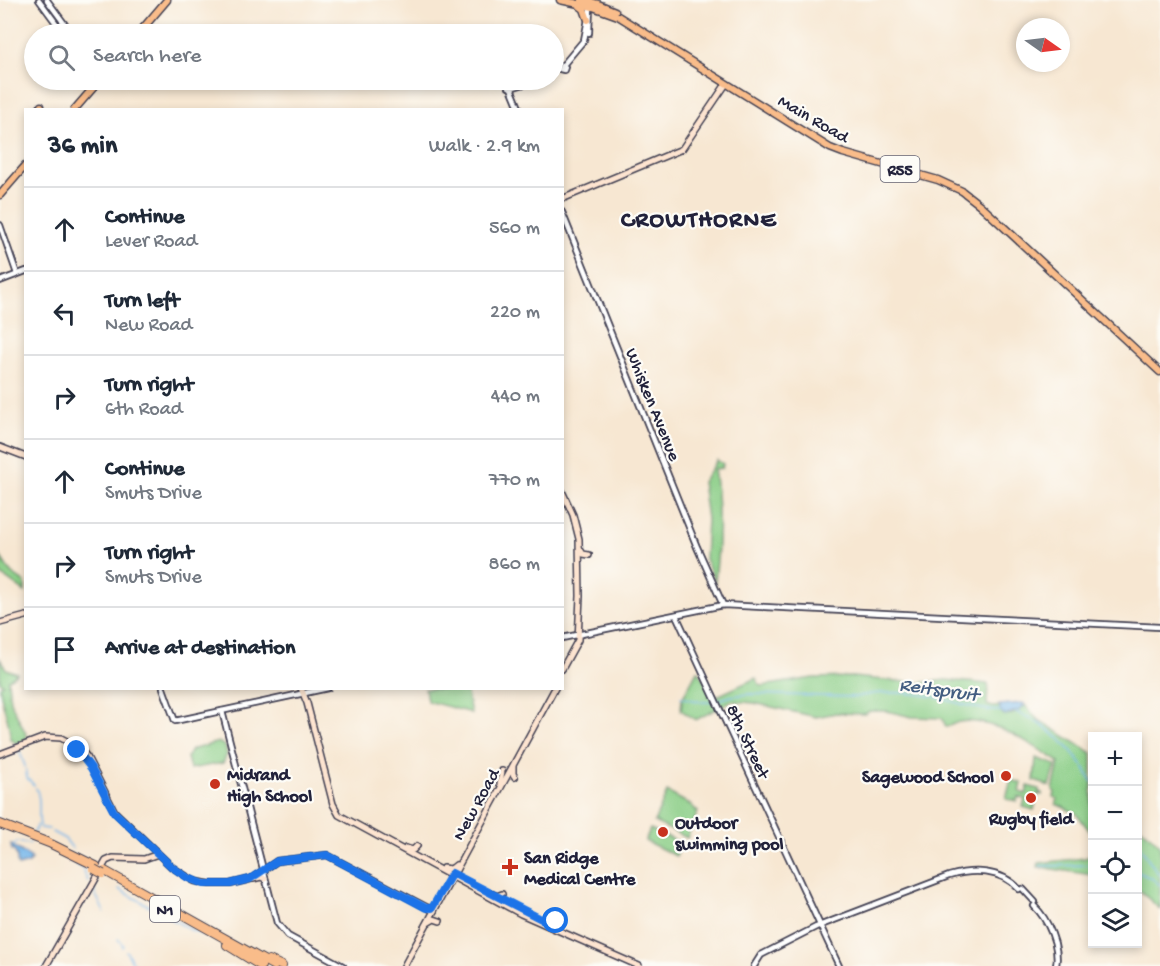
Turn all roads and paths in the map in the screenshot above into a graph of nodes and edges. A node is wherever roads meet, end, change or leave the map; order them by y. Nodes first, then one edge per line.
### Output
1 (47, 0) edge
2 (165, 0) edge
3 (560, 0) edge
4 (40, 1) edge
5 (588, 2) edge
6 (602, 10) junction
7 (49, 14) junction
8 (589, 19) junction
9 (56, 24) edge
10 (65, 24) edge
11 (145, 24) edge
12 (146, 24) edge
13 (649, 36) junction
14 (564, 65) edge
15 (724, 84) junction
16 (88, 90) edge
17 (89, 90) edge
18 (515, 90) edge
19 (74, 108) edge
20 (74, 108) edge
21 (520, 108) edge
22 (692, 136) junction
23 (24, 162) edge
24 (24, 167) edge
25 (0, 189) edge
26 (0, 195) edge
27 (564, 198) edge
28 (564, 217) edge
29 (0, 225) edge
30 (24, 272) edge
31 (17, 274) junction
32 (1054, 274) junction
33 (0, 281) edge
34 (1160, 374) edge
35 (0, 447) edge
36 (24, 457) edge
37 (564, 494) edge
38 (578, 533) junction
39 (579, 547) junction
40 (580, 567) junction
41 (580, 576) junction
42 (723, 605) junction
43 (807, 609) junction
44 (851, 611) junction
45 (677, 614) junction
46 (24, 616) edge
47 (0, 622) edge
48 (1160, 627) edge
49 (579, 635) junction
50 (564, 639) edge
51 (564, 670) edge
52 (564, 670) edge
53 (164, 690) edge
54 (553, 690) edge
55 (553, 690) edge
56 (303, 691) edge
57 (222, 711) junction
58 (0, 754) edge
59 (519, 755) junction
60 (509, 775) junction
61 (502, 783) junction
62 (493, 796) junction
63 (482, 823) junction
64 (0, 825) edge
65 (380, 837) junction
66 (406, 848) junction
67 (164, 851) dead end
68 (154, 853) junction
69 (421, 856) junction
70 (126, 858) junction
71 (166, 861) junction
72 (458, 865) junction
73 (263, 870) junction
74 (453, 875) junction
75 (265, 879) junction
76 (248, 880) junction
77 (448, 883) junction
78 (210, 884) junction
79 (197, 886) dead end
80 (492, 894) junction
81 (502, 894) dead end
82 (429, 911) junction
83 (440, 921) dead end
84 (556, 921) dead end
85 (549, 923) junction
86 (820, 925) junction
87 (426, 926) junction
88 (227, 942) junction
89 (625, 962) edge
90 (46, 965) edge
91 (261, 966) edge
92 (266, 966) edge
93 (274, 966) edge
94 (282, 966) edge
95 (343, 966) edge
96 (403, 966) edge
97 (641, 966) edge
98 (754, 966) edge
99 (839, 966) edge
100 (1056, 966) edge

1 - 10 street
2 - 11 main road
2 - 12 main road
3 - 5 main road, R55
4 - 7 street
4 - 7 street
5 - 6 main road, Main Road / R55
5 - 8 street
5 - 8 main road
5 - 13 main road, Main Road / R55
6 - 8 main road
6 - 13 main road, Main Road / R55
7 - 9 street
8 - 14 street
13 - 15 main road, Main Road / R55
15 - 22 main road
15 - 22 main road
15 - 32 main road, Main Road / R55
16 - 20 main road
17 - 19 main road
18 - 21 street
22 - 27 main road
23 - 25 main road
24 - 26 main road
28 - 42 street, Whisken Avenue
29 - 31 street
30 - 31 street
31 - 33 street
32 - 34 main road, Main Road / R55
32 - 34 main road, Main Road / R55
35 - 36 main road
37 - 38 main road
38 - 39 main road
38 - 41 main road
39 - 40 main road
39 - 40 main road
40 - 41 main road
41 - 49 main road
42 - 43 street
42 - 45 street
43 - 44 street
43 - 44 street
44 - 48 street
45 - 49 street
45 - 86 street, 8th Street
46 - 47 main road
49 - 50 street
49 - 51 main road
49 - 52 main road
53 - 57 street
54 - 59 main road, New Road
55 - 60 main road, New Road
56 - 57 street
56 - 65 main road
57 - 73 street
58 - 68 main road
59 - 60 main road
59 - 60 main road, New Road
60 - 61 main road
60 - 61 main road
60 - 62 main road
61 - 62 main road, New Road
61 - 63 main road, New Road
62 - 63 main road, New Road
63 - 72 main road, New Road
64 - 88 highway, N1, bridge
65 - 66 main road
65 - 74 main road
66 - 69 main road
66 - 69 main road
67 - 71 main road
68 - 70 main road
68 - 70 main road
68 - 71 main road
69 - 74 main road
70 - 90 main road
71 - 78 main road
72 - 74 main road, New Road
72 - 74 main road
72 - 74 main road
73 - 75 street
73 - 76 main road
73 - 82 main road
74 - 77 main road
74 - 77 main road
74 - 80 main road
74 - 89 main road
75 - 76 main road
75 - 95 street
76 - 78 main road
77 - 82 main road
78 - 79 main road
80 - 81 main road
80 - 85 main road
82 - 87 main road
82 - 96 main road
83 - 87 main road
84 - 85 main road
85 - 89 main road
86 - 98 street
86 - 99 street, 8th Street
86 - 100 street
87 - 96 main road
88 - 91 highway
88 - 92 highway, N1
88 - 93 highway, N1
88 - 94 highway
89 - 97 main road

